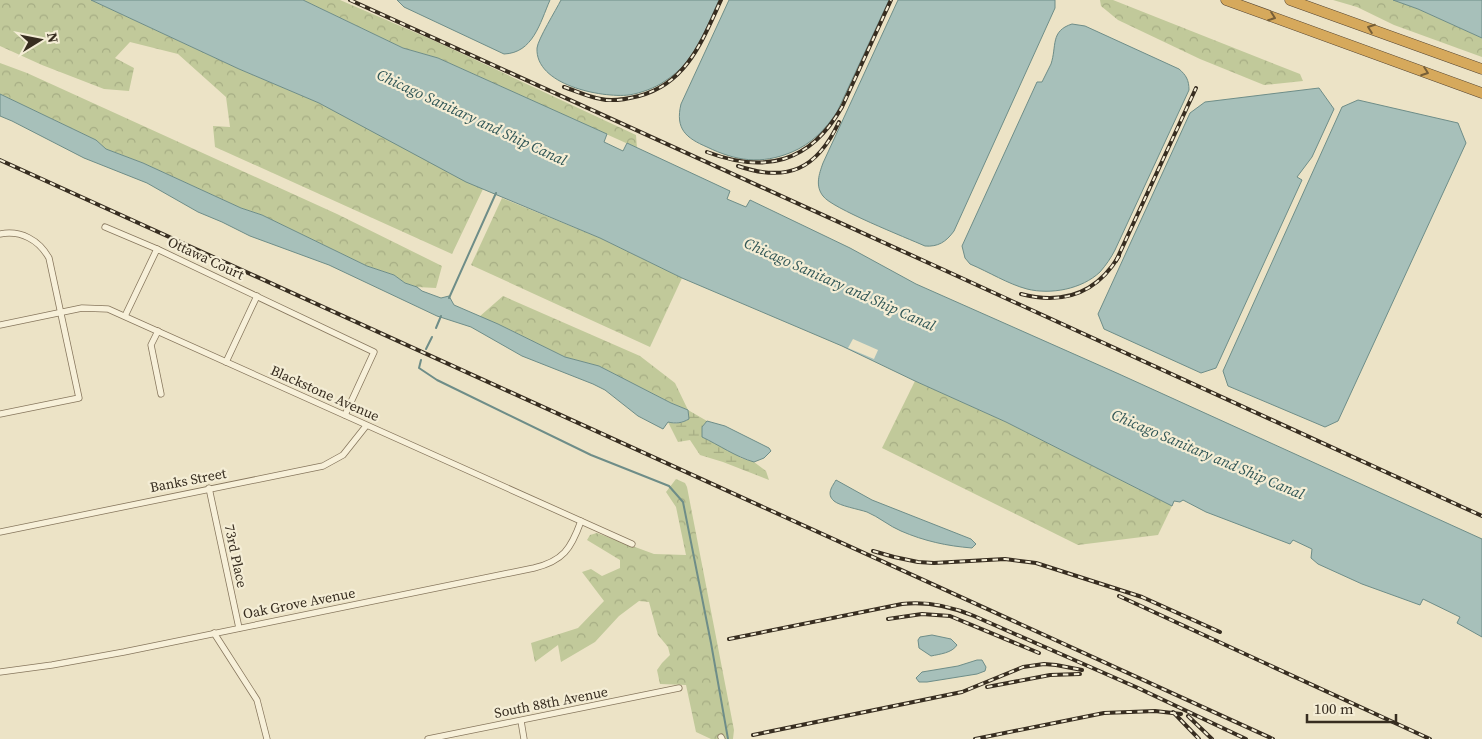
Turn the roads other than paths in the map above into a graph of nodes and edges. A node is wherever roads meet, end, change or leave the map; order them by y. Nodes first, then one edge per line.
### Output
1 (1226, 0) edge
2 (1290, 0) edge
3 (1482, 69) edge
4 (1482, 92) edge
5 (105, 227) dead end
6 (0, 234) edge
7 (157, 249) junction
8 (257, 296) junction
9 (61, 312) junction
10 (125, 316) junction
11 (0, 325) edge
12 (158, 331) junction
13 (226, 362) junction
14 (161, 394) dead end
15 (0, 414) edge
16 (345, 415) junction
17 (366, 426) junction
18 (209, 488) junction
19 (580, 521) junction
20 (0, 532) edge
21 (632, 544) dead end
22 (238, 628) junction
23 (214, 633) junction
24 (0, 672) edge
25 (679, 688) dead end
26 (521, 721) junction
27 (267, 739) edge
28 (428, 739) edge
29 (524, 739) edge

1 -> 4 highway
3 -> 2 highway
5 - 7 street
6 - 9 street
7 - 8 street, Ottawa Court
7 - 10 street, Ottawa Court
8 - 13 street
8 - 16 street, Ottawa Court
9 - 10 street, Blackstone Avenue
9 - 11 street, Blackstone Avenue
9 - 15 street
10 - 12 street, Blackstone Avenue
12 - 13 street, Blackstone Avenue
12 - 14 street
13 - 16 street, Blackstone Avenue
16 - 17 street, Blackstone Avenue
17 - 18 street, Banks Street
17 - 19 street, Blackstone Avenue
18 - 20 street, Banks Street
18 - 22 street, 73rd Place
19 - 21 street, Blackstone Avenue
19 - 22 street, Oak Grove Avenue
22 - 23 street, Oak Grove Avenue
23 - 24 street, Oak Grove Avenue
23 - 27 street
25 - 26 street, South 88th Avenue
26 - 28 street, South 88th Avenue
26 - 29 street

